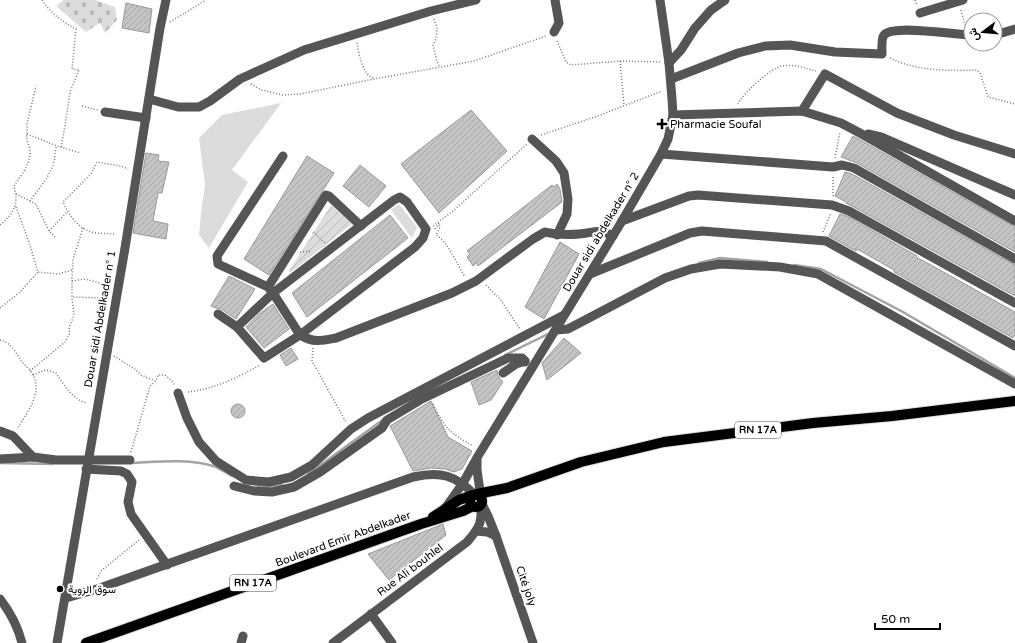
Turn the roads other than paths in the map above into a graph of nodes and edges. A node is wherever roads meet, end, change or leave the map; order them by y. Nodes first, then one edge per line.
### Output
1 (166, 0) edge
2 (476, 0) edge
3 (554, 0) edge
4 (660, 0) edge
5 (725, 0) edge
6 (961, 1) edge
7 (436, 7) edge
8 (920, 13) dead end
9 (1015, 30) edge
10 (554, 32) road end
11 (1003, 33) edge
12 (963, 34) edge
13 (669, 63) junction
14 (671, 79) junction
15 (149, 98) junction
16 (802, 111) junction
17 (105, 112) road end
18 (672, 115) junction
19 (146, 118) junction
20 (858, 132) junction
21 (532, 139) dead end
22 (661, 154) junction
23 (1015, 154) edge
24 (283, 156) dead end
25 (1015, 195) edge
26 (622, 221) junction
27 (1015, 221) edge
28 (361, 226) junction
29 (557, 235) junction
30 (613, 236) junction
31 (1015, 259) edge
32 (590, 274) junction
33 (271, 290) junction
34 (1015, 303) edge
35 (218, 314) dead end
36 (564, 315) junction
37 (236, 327) junction
38 (556, 330) junction
39 (300, 335) junction
40 (1015, 346) edge
41 (525, 361) junction
42 (503, 373) dead end
43 (529, 373) junction
44 (1015, 384) edge
45 (178, 393) road end
46 (1015, 401) edge
47 (0, 432) edge
48 (478, 452) junction
49 (33, 457) junction
50 (0, 459) edge
51 (130, 460) road end
52 (87, 465) junction
53 (463, 483) junction
54 (234, 486) dead end
55 (476, 500) junction
56 (444, 509) junction
57 (421, 524) junction
58 (476, 531) junction
59 (496, 536) junction
60 (167, 565) junction
61 (66, 598) junction
62 (0, 599) edge
63 (371, 614) junction
64 (22, 643) edge
65 (57, 643) edge
66 (86, 643) edge
67 (333, 643) edge
68 (392, 643) edge
69 (533, 643) edge

1 - 15 street, Douar sidi Abdelkader n° 1
2 - 7 street
3 - 10 street
4 - 13 street, Douar sidi abdelkader n° 2
5 - 13 street
6 - 8 street
7 - 15 street
9 - 11 street
12 - 14 street
13 - 14 street, Douar sidi abdelkader n° 2
14 - 18 street, Douar sidi abdelkader n° 2
15 - 19 street, Douar sidi Abdelkader n° 1
16 - 18 street
16 - 20 street
16 - 23 street
17 - 19 street
18 - 22 street, Douar sidi abdelkader n° 2
19 - 52 street, Douar sidi Abdelkader n° 1
20 - 25 street
20 - 27 street
21 - 29 street
22 - 26 street, Douar sidi abdelkader n° 2
22 - 31 street
24 - 33 street
26 - 30 street, Douar sidi abdelkader n° 2
26 - 34 street
28 - 33 street
28 - 33 street
28 - 39 street
29 - 30 street
29 - 39 street
30 - 32 street, Douar sidi abdelkader n° 2
32 - 36 street, Douar sidi abdelkader n° 2
32 - 40 street
33 - 37 street
33 - 39 street
35 - 37 street
36 - 38 street, Douar sidi abdelkader n° 2
36 - 45 street
37 - 39 street
38 - 43 street, Douar sidi abdelkader n° 2
38 - 44 street
41 - 42 street
41 - 43 street
41 - 54 street
43 - 48 street, Douar sidi abdelkader n° 2
46 - 55 main road, RN 17A
47 - 49 street
48 - 53 street, Douar sidi abdelkader n° 2
48 - 55 street, Douar sidi abdelkader n° 2
49 - 50 street
49 - 52 street
51 - 52 street
52 - 60 street
52 - 61 street, Douar sidi Abdelkader n° 1
53 - 55 street
53 - 56 street, Douar sidi abdelkader n° 2
53 - 60 street
55 - 56 main road, RN 17A
55 - 57 main road, Boulevard Emir Abdelkader / RN 17A
55 - 58 street
55 - 59 street, Cité joly
56 - 57 main road, RN 17A
57 - 66 main road, Boulevard Emir Abdelkader / RN 17A
58 - 59 street
58 - 63 street, Rue Ali bouhlel
59 - 69 street, Cité joly
60 - 61 street
61 - 65 street, Douar sidi Abdelkader n° 1
62 - 64 street
63 - 67 street, Rue Ali bouhlel
63 - 68 street

